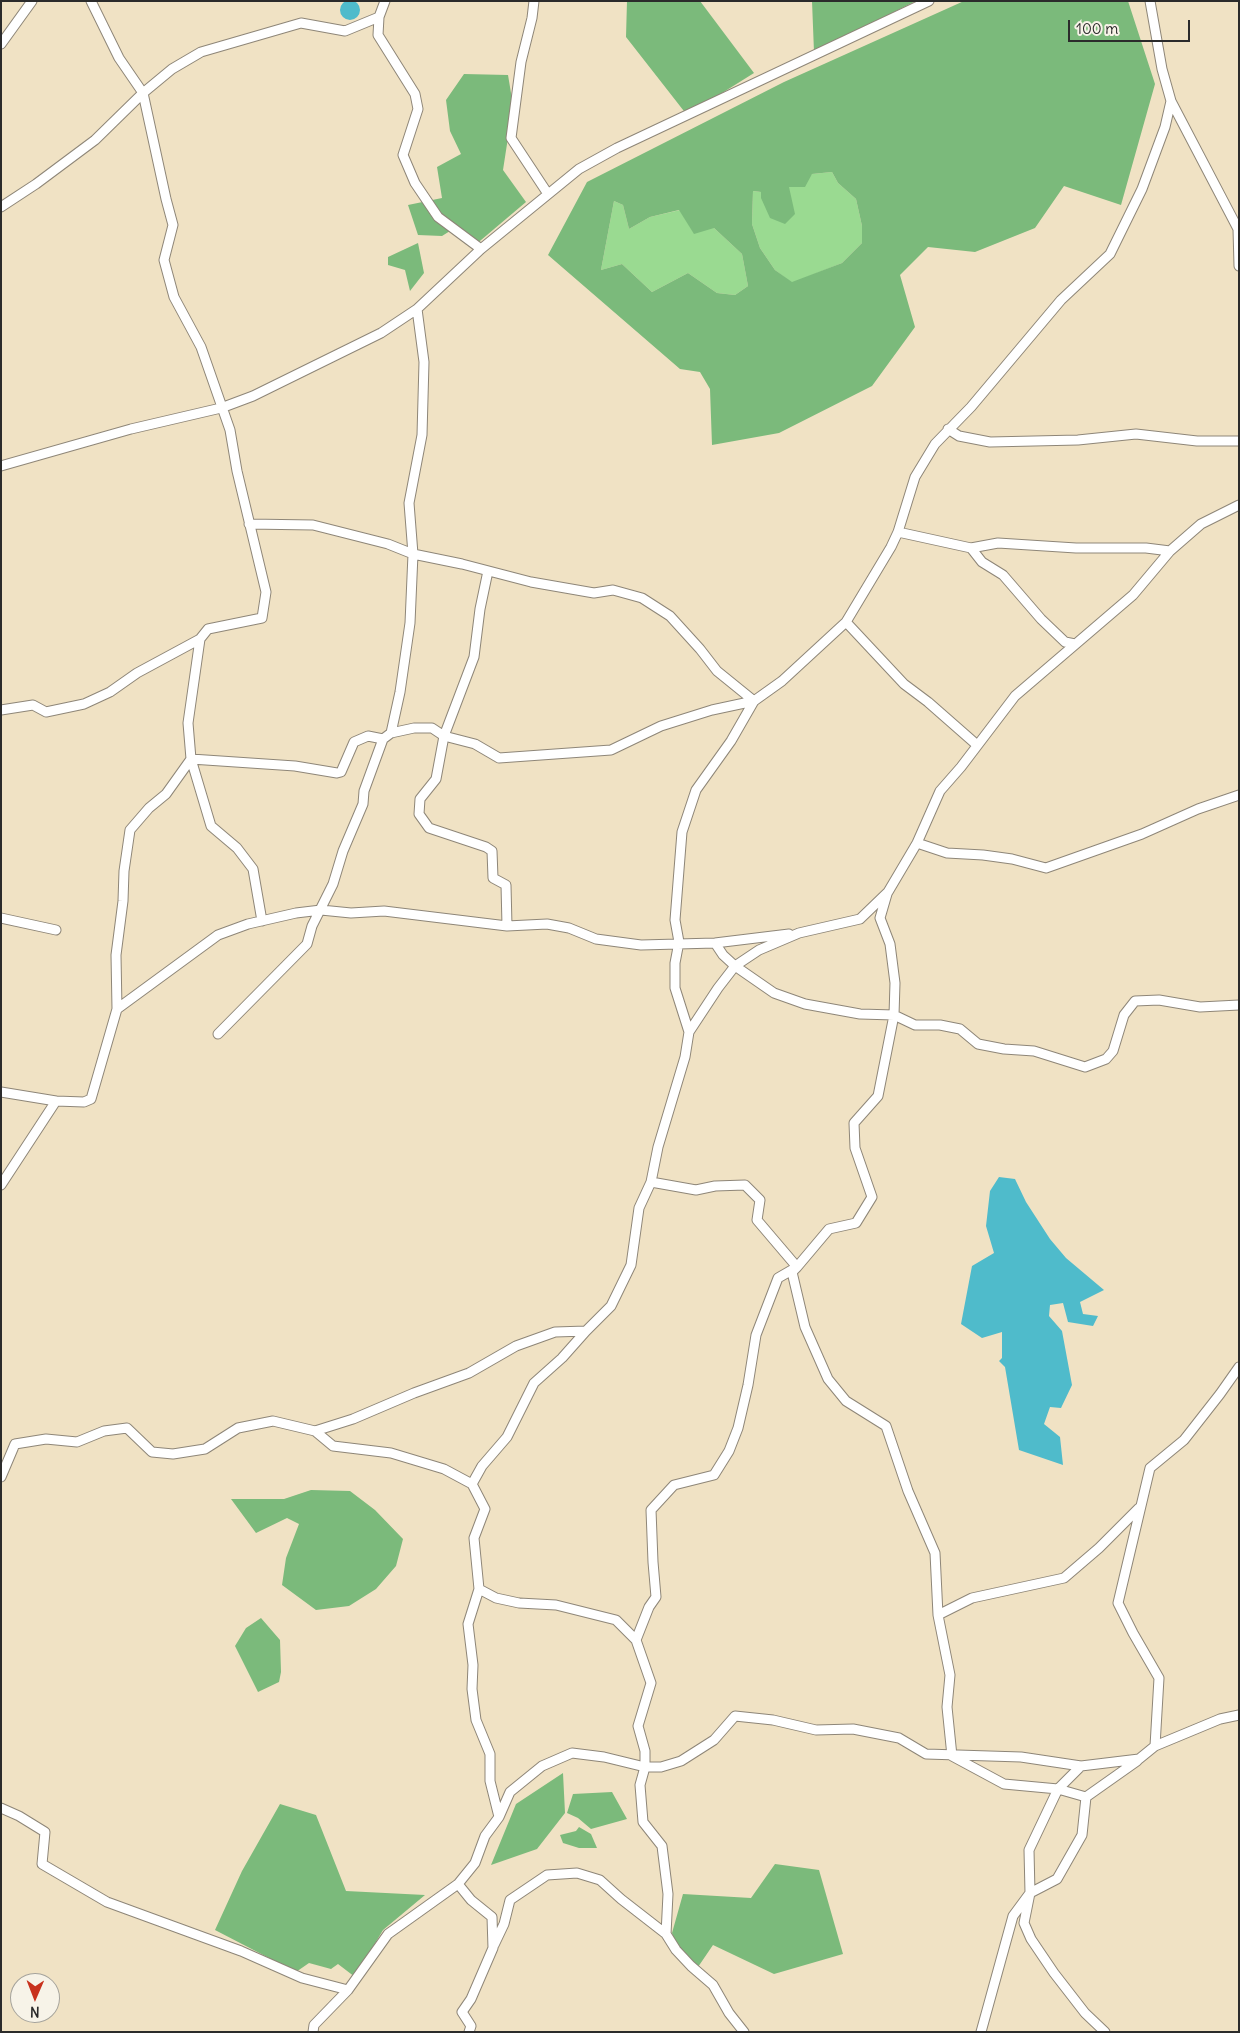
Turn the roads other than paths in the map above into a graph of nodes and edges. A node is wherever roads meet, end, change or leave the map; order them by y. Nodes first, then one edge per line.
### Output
1 (32, 1) edge
2 (91, 1) edge
3 (385, 1) edge
4 (534, 1) edge
5 (929, 1) edge
6 (1150, 1) edge
7 (379, 16) junction
8 (1, 44) edge
9 (143, 93) junction
10 (1172, 102) junction
11 (548, 194) junction
12 (1, 206) edge
13 (1238, 229) edge
14 (481, 249) junction
15 (1239, 266) edge
16 (417, 309) junction
17 (221, 408) junction
18 (948, 429) junction
19 (1239, 441) edge
20 (1, 466) edge
21 (1239, 505) edge
22 (249, 524) junction
23 (898, 532) junction
24 (971, 548) junction
25 (1170, 551) junction
26 (413, 554) junction
27 (488, 570) junction
28 (846, 622) junction
29 (200, 640) junction
30 (1075, 644) junction
31 (754, 701) junction
32 (1, 710) edge
33 (391, 733) junction
34 (444, 736) junction
35 (382, 739) junction
36 (977, 745) junction
37 (192, 759) junction
38 (1239, 795) edge
39 (917, 843) junction
40 (888, 892) junction
41 (320, 910) junction
42 (1, 918) edge
43 (262, 921) junction
44 (506, 926) junction
45 (56, 930) dead end
46 (799, 933) junction
47 (679, 942) junction
48 (715, 943) junction
49 (735, 966) junction
50 (1239, 1005) edge
51 (117, 1009) junction
52 (894, 1016) junction
53 (689, 1032) junction
54 (218, 1034) dead end
55 (1, 1092) edge
56 (56, 1101) junction
57 (651, 1182) junction
58 (1, 1185) edge
59 (797, 1267) junction
60 (586, 1331) junction
61 (1239, 1367) edge
62 (315, 1431) junction
63 (1, 1477) edge
64 (472, 1484) junction
65 (1140, 1507) junction
66 (479, 1589) junction
67 (938, 1615) junction
68 (636, 1640) junction
69 (1239, 1715) edge
70 (1155, 1746) junction
71 (952, 1756) junction
72 (1139, 1759) junction
73 (1081, 1766) junction
74 (646, 1767) junction
75 (1058, 1788) junction
76 (1086, 1797) junction
77 (1, 1808) edge
78 (499, 1817) junction
79 (458, 1884) junction
80 (1030, 1893) junction
81 (666, 1934) junction
82 (493, 1948) junction
83 (348, 1990) junction
84 (313, 2032) edge
85 (469, 2032) edge
86 (744, 2032) edge
87 (981, 2032) edge
88 (1105, 2032) edge

1 - 8 street
2 - 9 street
3 - 7 street
4 - 11 street
5 - 11 street
6 - 10 street
7 - 9 street
7 - 14 street
9 - 12 street
9 - 17 street
10 - 13 street
10 - 18 street
11 - 14 street
13 - 15 street
14 - 16 street
16 - 17 street
16 - 26 street
17 - 20 street
17 - 22 street
18 - 19 street
18 - 23 street
21 - 25 street
22 - 26 street
22 - 29 street
23 - 24 street
23 - 28 street
24 - 25 street
24 - 30 street
25 - 30 street
26 - 27 street
26 - 33 street
27 - 31 street
27 - 34 street
28 - 31 street
28 - 36 street
29 - 32 street
29 - 37 street
30 - 36 street
31 - 34 street
31 - 47 street
33 - 34 street
33 - 35 street
34 - 44 street
35 - 37 street
35 - 41 street
36 - 39 street
37 - 43 street
37 - 51 street
38 - 39 street
39 - 40 street
40 - 46 street
40 - 52 street
41 - 43 street
41 - 44 street
41 - 54 street
42 - 45 street
43 - 51 street
44 - 47 street
46 - 48 street
46 - 49 street
47 - 48 street
47 - 53 street
48 - 49 street
49 - 52 street
49 - 53 street
50 - 52 street
51 - 56 street
52 - 59 street
53 - 57 street
55 - 56 street
56 - 58 street
57 - 59 street
57 - 60 street
59 - 67 street
59 - 68 street
60 - 62 street
60 - 64 street
61 - 65 street
62 - 63 street
62 - 64 street
64 - 66 street
65 - 67 street
65 - 70 street
66 - 68 street
66 - 78 street
67 - 71 street
68 - 74 street
69 - 70 street
70 - 72 street
71 - 73 street
71 - 74 street
71 - 75 street
72 - 73 street
72 - 76 street
73 - 75 street
74 - 78 street
74 - 81 street
75 - 76 street
75 - 80 street
76 - 80 street
77 - 83 street
78 - 79 street
79 - 82 street
79 - 83 street
80 - 87 street
80 - 88 street
81 - 82 street
81 - 86 street
82 - 85 street
83 - 84 street

